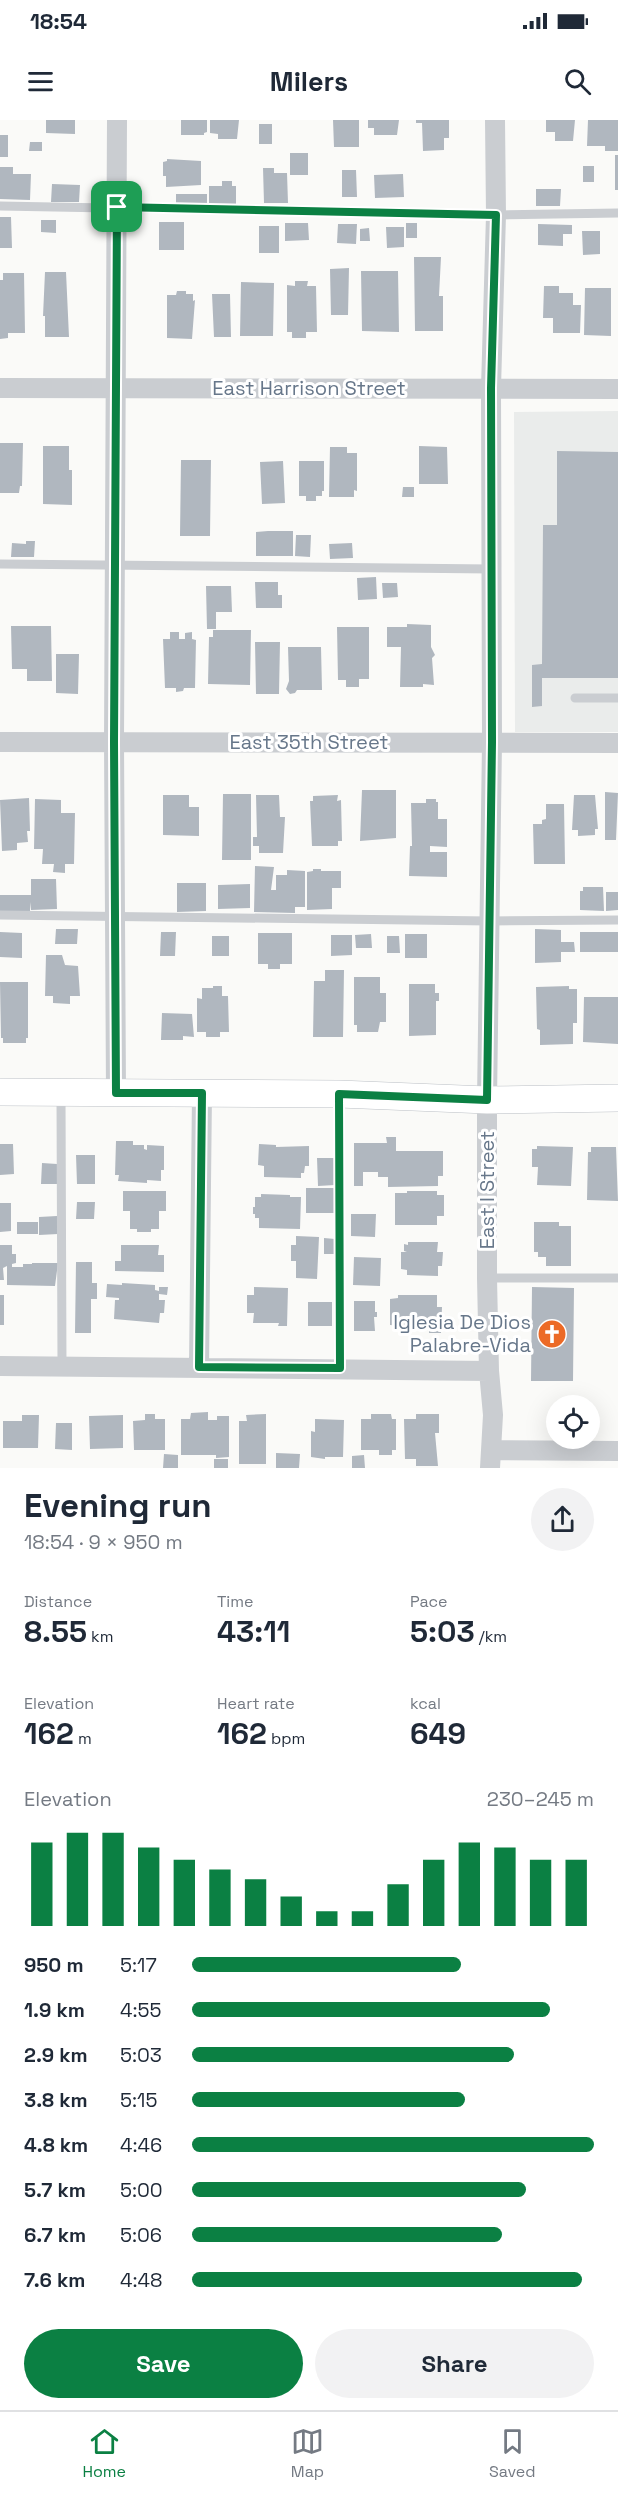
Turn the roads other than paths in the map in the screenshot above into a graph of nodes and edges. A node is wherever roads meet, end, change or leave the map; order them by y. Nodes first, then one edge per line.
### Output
1 (117, 120) edge
2 (495, 120) edge
3 (0, 206) edge
4 (117, 207) junction
5 (618, 213) edge
6 (496, 215) junction
7 (0, 388) edge
8 (116, 388) junction
9 (491, 388) junction
10 (618, 389) edge
11 (0, 564) edge
12 (115, 565) junction
13 (491, 569) junction
14 (575, 698) dead end
15 (618, 698) edge
16 (0, 742) edge
17 (114, 742) junction
18 (492, 742) junction
19 (618, 743) edge
20 (0, 915) edge
21 (115, 915) junction
22 (618, 920) edge
23 (490, 921) junction
24 (0, 1092) edge
25 (61, 1093) junction
26 (116, 1093) junction
27 (202, 1093) junction
28 (339, 1094) junction
29 (618, 1098) edge
30 (487, 1100) junction
31 (487, 1278) junction
32 (618, 1278) edge
33 (0, 1366) edge
34 (62, 1366) junction
35 (199, 1367) junction
36 (340, 1368) junction
37 (489, 1371) junction
38 (618, 1451) edge
39 (490, 1459) edge

1 - 4 street
2 - 6 street, East I Street
3 - 4 lane
4 - 6 lane
4 - 8 street
5 - 6 lane
6 - 9 street, East I Street
7 - 8 street, East Harrison Street
8 - 9 street, East Harrison Street
8 - 12 street
9 - 10 street, East Harrison Street
9 - 13 street, East I Street
11 - 12 lane
12 - 13 lane
12 - 17 street
13 - 18 street, East I Street
14 - 15 lane
16 - 17 street, East 35th Street
17 - 18 street, East 35th Street
17 - 21 street
18 - 19 street, East 35th Street
18 - 23 street, East I Street
20 - 21 lane
21 - 23 lane
21 - 26 street
22 - 23 lane
23 - 30 street, East I Street
24 - 25 street
25 - 26 street
25 - 34 lane
26 - 27 street
27 - 28 street
27 - 35 street
28 - 30 street
28 - 36 lane
29 - 30 street
30 - 31 street, East I Street
31 - 32 lane
31 - 37 street, East I Street
33 - 34 street
34 - 35 street
35 - 36 street
36 - 37 street
37 - 39 street, East I Street
38 - 39 street

